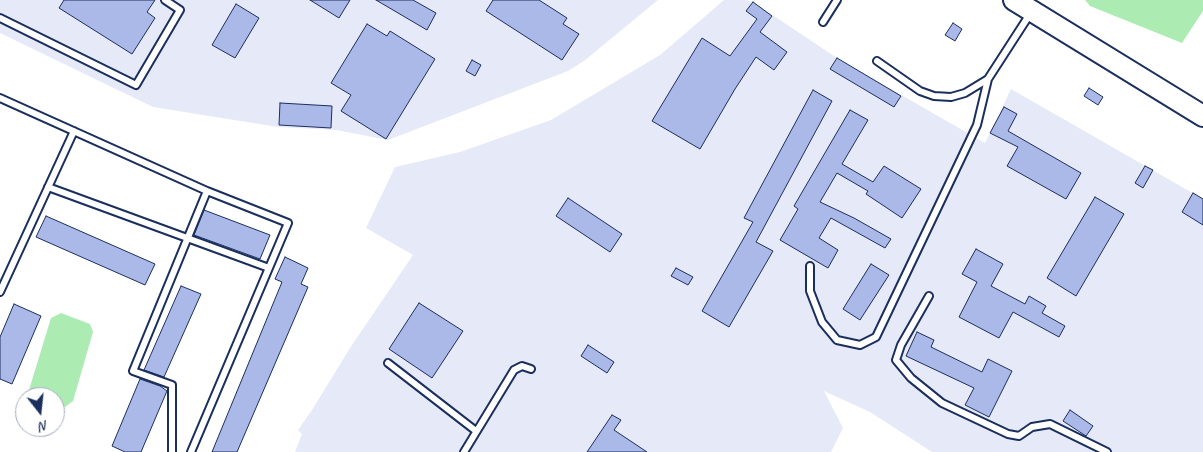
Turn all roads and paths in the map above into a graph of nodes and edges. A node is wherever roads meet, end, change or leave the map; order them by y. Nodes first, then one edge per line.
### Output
1 (165, 0) edge
2 (837, 0) edge
3 (1014, 0) edge
4 (1032, 11) junction
5 (0, 18) edge
6 (823, 22) dead end
7 (877, 61) dead end
8 (988, 79) junction
9 (0, 98) edge
10 (1203, 116) edge
11 (74, 131) junction
12 (48, 187) junction
13 (207, 190) junction
14 (187, 238) junction
15 (810, 266) dead end
16 (269, 268) junction
17 (0, 292) edge
18 (929, 296) dead end
19 (388, 363) dead end
20 (531, 369) dead end
21 (476, 431) junction
22 (172, 452) edge
23 (191, 452) edge
24 (464, 452) edge
25 (1107, 452) edge

1 - 5 lane
2 - 6 lane
3 - 4 main road
4 - 8 lane
4 - 10 main road
7 - 8 lane
8 - 15 lane
9 - 11 lane
11 - 12 lane
11 - 13 lane
12 - 14 lane
12 - 17 lane
13 - 14 lane
13 - 16 lane
14 - 16 lane
14 - 22 lane
16 - 23 lane
18 - 25 lane
19 - 21 lane
20 - 21 lane
21 - 24 lane

